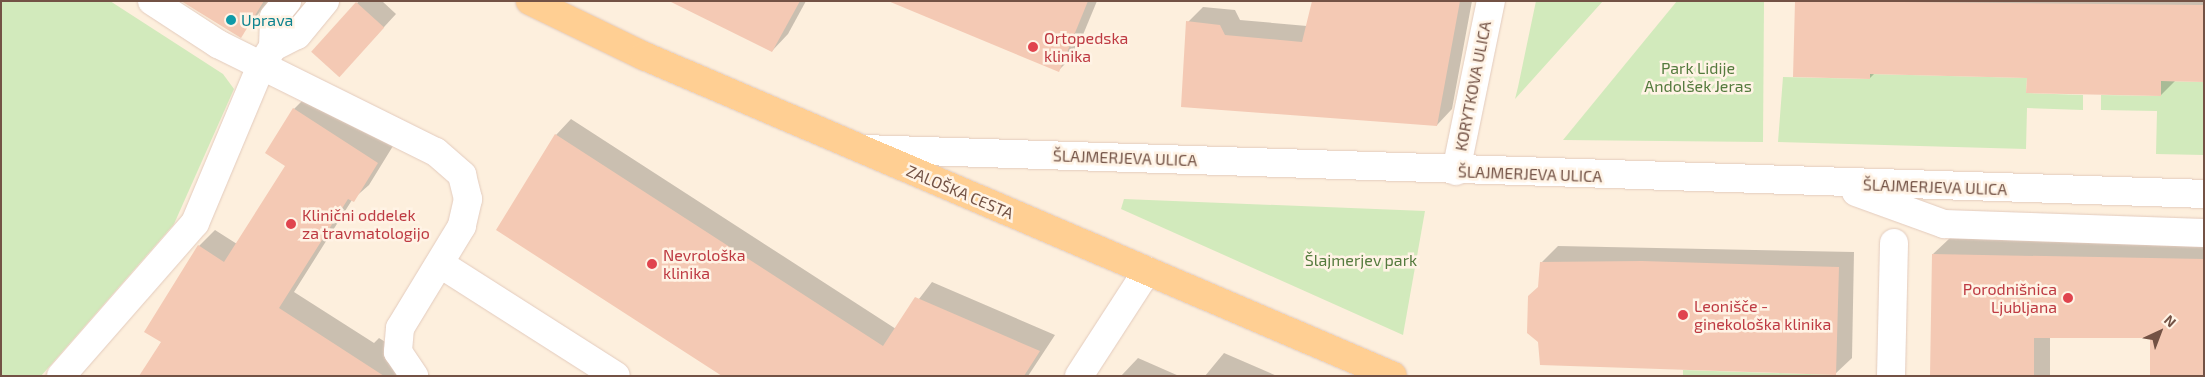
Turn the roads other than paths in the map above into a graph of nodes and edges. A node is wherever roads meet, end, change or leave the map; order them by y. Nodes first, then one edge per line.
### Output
1 (152, 1) edge
2 (287, 1) edge
3 (325, 1) edge
4 (530, 1) edge
5 (1491, 1) edge
6 (267, 56) junction
7 (857, 149) junction
8 (1456, 171) junction
9 (1836, 184) junction
10 (2204, 194) edge
11 (2204, 234) edge
12 (1894, 243) dead end
13 (442, 265) junction
14 (1147, 271) junction
15 (61, 376) edge
16 (414, 376) edge
17 (616, 376) edge
18 (1079, 376) edge
19 (1393, 376) edge
20 (1891, 376) edge

1 - 6 street
2 - 6 street
3 - 6 street
4 - 7 main road, ZALOŠKA CESTA
5 - 8 street, KORYTKOVA ULICA
6 - 13 street
6 - 15 street
7 - 8 street, ŠLAJMERJEVA ULICA
7 - 14 main road, ZALOŠKA CESTA
8 - 9 street, ŠLAJMERJEVA ULICA
9 - 10 street, ŠLAJMERJEVA ULICA
9 - 11 street
12 - 20 street
13 - 16 street
13 - 17 street
14 - 18 street
14 - 19 main road, ZALOŠKA CESTA

